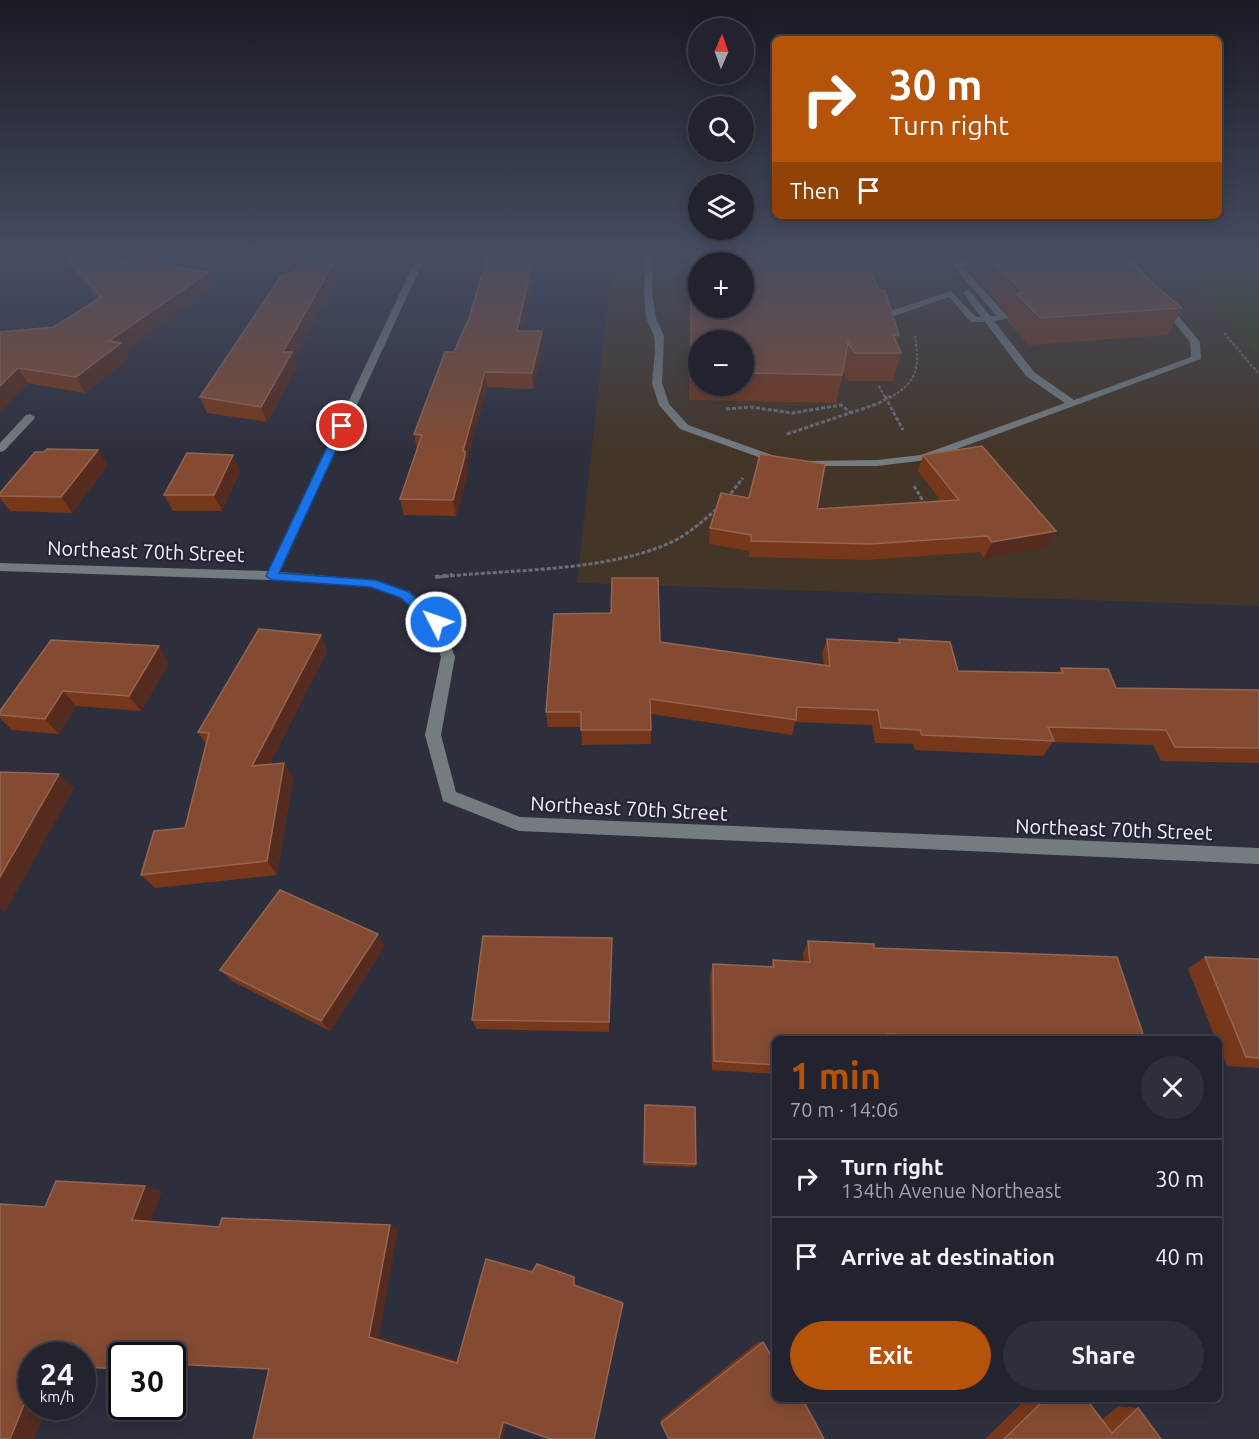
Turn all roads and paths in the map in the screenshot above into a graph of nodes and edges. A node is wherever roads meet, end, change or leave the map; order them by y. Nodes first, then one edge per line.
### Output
1 (391, 322) edge
2 (653, 322) edge
3 (905, 322) edge
4 (990, 322) edge
5 (1179, 322) edge
6 (879, 386) edge
7 (886, 399) junction
8 (1073, 404) junction
9 (718, 410) dead end
10 (851, 413) junction
11 (30, 417) dead end
12 (782, 437) dead end
13 (900, 438) dead end
14 (0, 449) edge
15 (747, 473) dead end
16 (912, 484) dead end
17 (723, 503) junction
18 (733, 504) edge
19 (917, 509) edge
20 (2, 570) edge
21 (272, 576) junction
22 (435, 577) dead end
23 (1259, 856) edge

1 - 21 street
2 - 8 street
3 - 7 path
4 - 8 street
5 - 8 street
6 - 7 path
7 - 10 path
7 - 13 path
9 - 10 path
10 - 12 path
11 - 14 street
15 - 17 path
16 - 19 path
17 - 18 path
17 - 22 path
20 - 21 street, Northeast 70th Street
21 - 23 street, Northeast 70th Street

